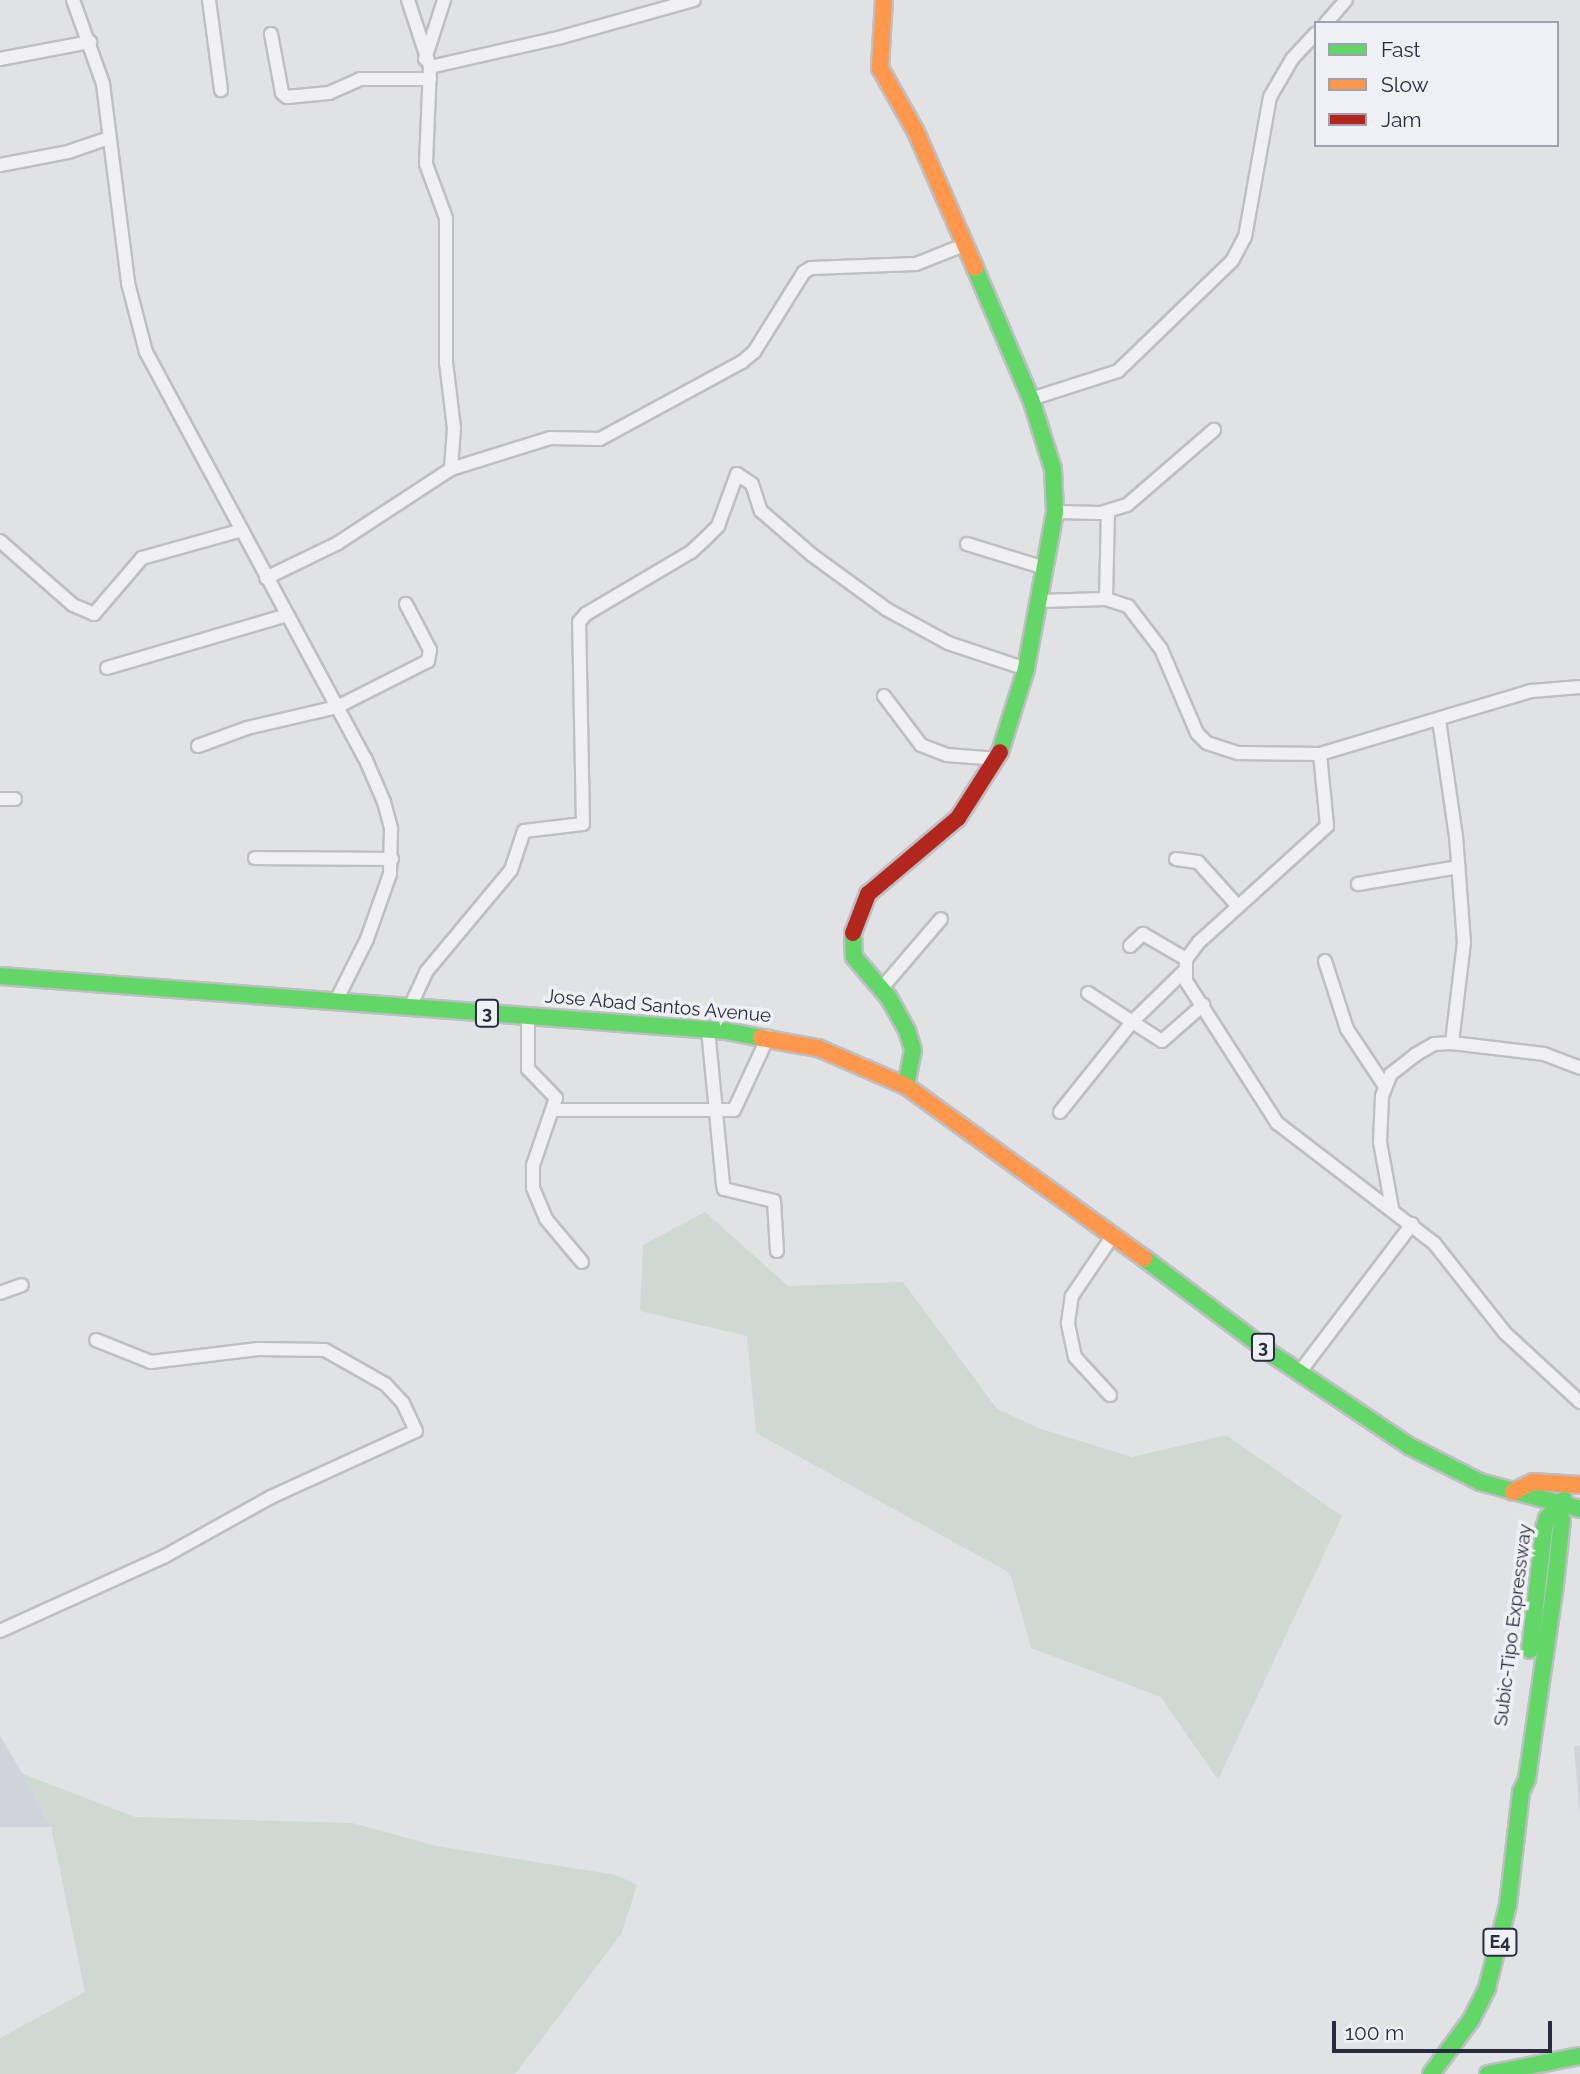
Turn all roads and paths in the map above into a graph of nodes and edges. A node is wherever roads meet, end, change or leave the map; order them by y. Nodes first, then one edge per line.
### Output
1 (73, 0) edge
2 (209, 0) edge
3 (408, 0) edge
4 (444, 0) edge
5 (694, 0) edge
6 (884, 0) edge
7 (1346, 0) edge
8 (1328, 21) edge
9 (271, 34) dead end
10 (1314, 35) edge
11 (90, 41) junction
12 (0, 59) edge
13 (428, 68) junction
14 (221, 90) dead end
15 (110, 138) junction
16 (0, 165) edge
17 (964, 245) junction
18 (1031, 399) junction
19 (1214, 430) dead end
20 (451, 469) junction
21 (1055, 512) junction
22 (1108, 512) junction
23 (242, 530) junction
24 (0, 541) edge
25 (967, 544) dead end
26 (1045, 568) junction
27 (266, 578) junction
28 (1105, 598) junction
29 (1039, 601) junction
30 (406, 604) dead end
31 (286, 615) junction
32 (107, 668) dead end
33 (1026, 669) junction
34 (1580, 687) edge
35 (884, 696) dead end
36 (337, 707) junction
37 (1439, 720) junction
38 (198, 746) dead end
39 (1320, 754) junction
40 (998, 759) junction
41 (0, 799) edge
42 (15, 799) dead end
43 (255, 858) dead end
44 (392, 859) junction
45 (1176, 859) dead end
46 (1459, 867) junction
47 (1358, 884) dead end
48 (1236, 904) junction
49 (941, 919) dead end
50 (1130, 946) dead end
51 (1325, 961) dead end
52 (1185, 965) junction
53 (0, 975) edge
54 (881, 989) junction
55 (1088, 993) dead end
56 (336, 1001) junction
57 (1203, 1005) junction
58 (410, 1007) junction
59 (528, 1015) junction
60 (1132, 1022) junction
61 (708, 1029) junction
62 (768, 1036) junction
63 (1452, 1043) junction
64 (1580, 1068) edge
65 (1384, 1085) junction
66 (905, 1086) junction
67 (553, 1110) junction
68 (713, 1111) junction
69 (1060, 1112) dead end
70 (1392, 1208) junction
71 (1412, 1224) junction
72 (1115, 1233) junction
73 (777, 1251) dead end
74 (582, 1262) dead end
75 (22, 1284) dead end
76 (0, 1293) edge
77 (96, 1340) dead end
78 (1299, 1373) junction
79 (1110, 1395) dead end
80 (1580, 1402) edge
81 (1580, 1485) edge
82 (1513, 1492) junction
83 (1580, 1495) edge
84 (1556, 1505) junction
85 (1580, 1508) edge
86 (1580, 1531) edge
87 (1536, 1584) junction
88 (1555, 1585) junction
89 (0, 1631) edge
90 (1521, 1792) junction
91 (1580, 2056) edge
92 (1431, 2074) edge
93 (1488, 2074) edge

1 - 11 street
2 - 14 street
3 - 13 street
4 - 13 street
5 - 13 street
6 - 17 main road
7 - 8 street
9 - 13 street
10 - 18 street
11 - 12 street
11 - 15 street
13 - 20 street
15 - 16 street
15 - 23 street
17 - 18 main road
17 - 20 street
18 - 21 main road
19 - 22 street
20 - 27 street
21 - 22 street
21 - 26 main road
22 - 28 street
23 - 24 street
23 - 27 street
25 - 26 street
26 - 29 main road
27 - 31 street
28 - 29 street
28 - 39 street
29 - 33 main road
30 - 36 street
31 - 32 street
31 - 36 street
33 - 40 main road
33 - 58 street
34 - 37 street
35 - 40 street
36 - 38 street
36 - 44 street
37 - 39 street
37 - 46 street
39 - 48 street
40 - 54 main road
41 - 42 street
43 - 44 street
44 - 56 street
45 - 48 street
46 - 47 street
46 - 63 street
48 - 52 street
49 - 54 street
50 - 52 street
51 - 65 street
52 - 57 street
52 - 60 street
53 - 56 main road, Jose Abad Santos Avenue / 3
54 - 66 main road
55 - 60 street
56 - 58 main road, Jose Abad Santos Avenue / 3
57 - 60 street
57 - 70 street
58 - 59 main road, Jose Abad Santos Avenue / 3
59 - 61 main road, Jose Abad Santos Avenue / 3
59 - 67 street
60 - 69 street
61 - 62 main road, Jose Abad Santos Avenue / 3
61 - 68 street
62 - 66 main road, Jose Abad Santos Avenue / 3
62 - 68 street
63 - 64 street
63 - 65 street
65 - 70 street
66 - 72 main road, Jose Abad Santos Avenue / 3
67 - 68 street
67 - 74 street
68 - 73 street
70 - 71 street
71 - 78 street
71 - 80 street
72 - 78 main road, Jose Abad Santos Avenue / 3
72 - 79 street
75 - 76 street
77 - 89 street
78 - 82 main road, Jose Abad Santos Avenue / 3
81 - 82 main road
82 - 84 main road, Jose Abad Santos Avenue / 3
82 - 87 main road, E4
83 - 84 main road
84 - 85 main road, Jose Abad Santos Avenue / 3
84 - 87 main road, Subic-Tipo Expressway / E4
84 - 88 main road, Subic-Tipo Expressway / E4
86 - 88 main road, E4
87 - 90 main road, Subic-Tipo Expressway / E4
88 - 90 main road, Subic-Tipo Expressway / E4
90 - 92 main road, Subic-Tipo Expressway / E4
91 - 93 main road

